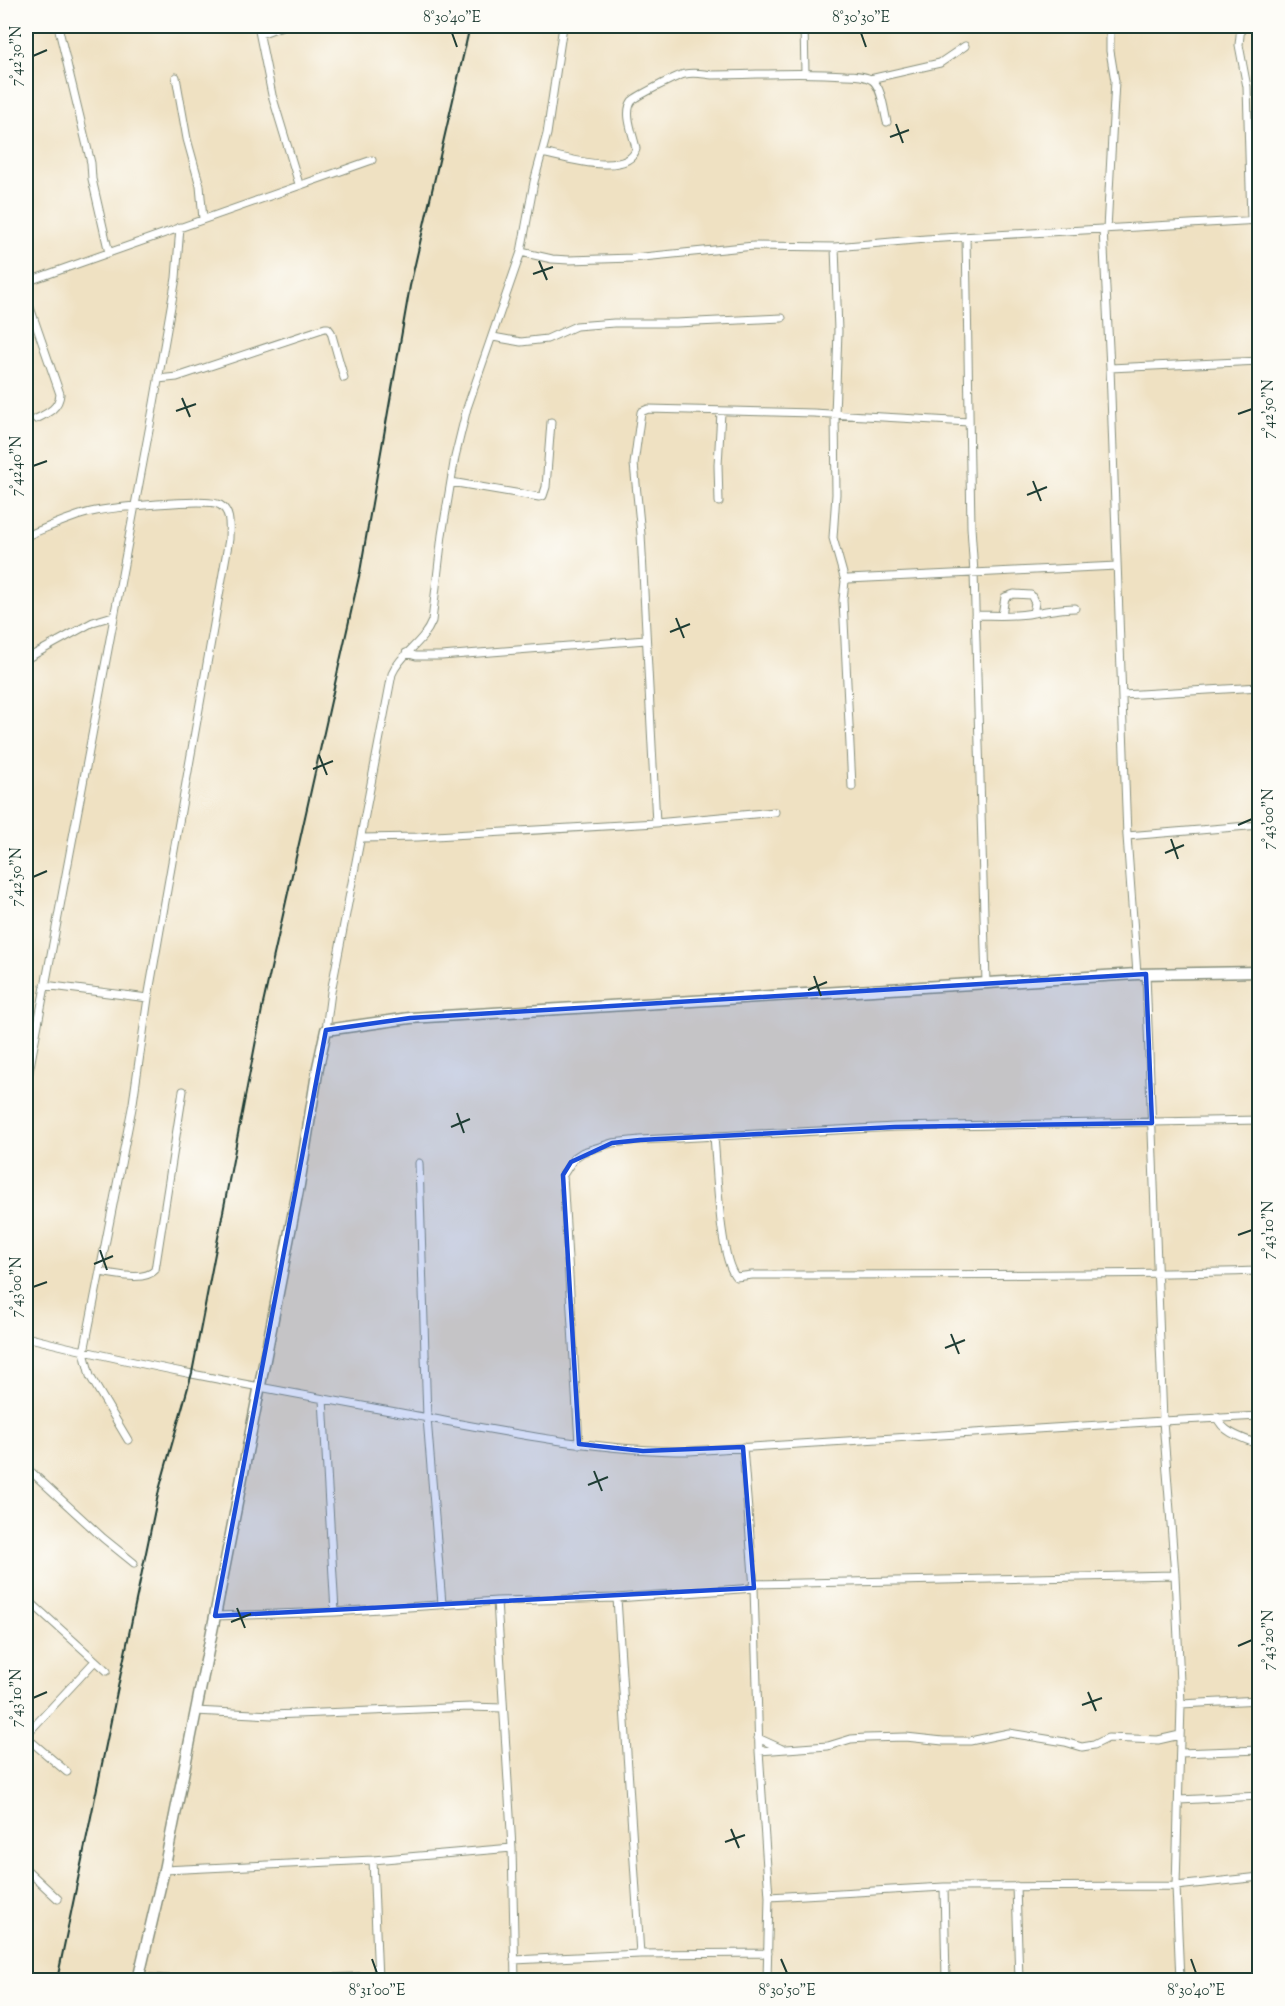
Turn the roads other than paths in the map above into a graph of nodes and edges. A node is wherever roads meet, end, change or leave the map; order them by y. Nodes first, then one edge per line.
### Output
1 (58, 26) edge
2 (282, 26) edge
3 (563, 26) edge
4 (804, 26) edge
5 (1110, 26) edge
6 (1241, 26) edge
7 (259, 30) edge
8 (965, 46) dead end
9 (806, 73) junction
10 (176, 77) dead end
11 (870, 79) junction
12 (887, 122) dead end
13 (542, 153) junction
14 (372, 160) dead end
15 (299, 184) junction
16 (203, 219) junction
17 (1251, 220) junction
18 (1260, 220) edge
19 (180, 227) junction
20 (1105, 229) junction
21 (966, 237) junction
22 (835, 247) junction
23 (521, 252) junction
24 (108, 253) junction
25 (26, 282) edge
26 (26, 296) edge
27 (782, 318) dead end
28 (493, 338) junction
29 (1259, 361) edge
30 (1110, 368) junction
31 (344, 378) dead end
32 (158, 379) junction
33 (1260, 388) edge
34 (721, 412) junction
35 (835, 415) junction
36 (36, 419) dead end
37 (969, 422) junction
38 (551, 423) dead end
39 (451, 482) junction
40 (719, 502) dead end
41 (134, 507) junction
42 (26, 536) edge
43 (1117, 566) junction
44 (974, 573) junction
45 (844, 581) junction
46 (1076, 608) dead end
47 (1033, 614) junction
48 (975, 615) junction
49 (1002, 615) junction
50 (113, 616) junction
51 (646, 640) junction
52 (406, 654) junction
53 (26, 659) edge
54 (1260, 687) edge
55 (1122, 694) junction
56 (852, 787) dead end
57 (775, 812) dead end
58 (656, 823) junction
59 (1260, 825) edge
60 (1127, 836) junction
61 (362, 838) junction
62 (1260, 972) edge
63 (1142, 974) junction
64 (986, 983) junction
65 (44, 986) junction
66 (148, 998) junction
67 (326, 1030) junction
68 (26, 1088) edge
69 (183, 1091) dead end
70 (1260, 1120) edge
71 (1152, 1123) junction
72 (714, 1137) junction
73 (419, 1163) dead end
74 (1260, 1271) edge
75 (100, 1272) junction
76 (1158, 1274) junction
77 (26, 1337) edge
78 (84, 1352) junction
79 (259, 1386) junction
80 (323, 1399) junction
81 (1260, 1416) edge
82 (1216, 1417) junction
83 (427, 1418) junction
84 (1163, 1420) junction
85 (128, 1440) dead end
86 (579, 1444) junction
87 (1260, 1445) edge
88 (743, 1447) junction
89 (26, 1467) edge
90 (134, 1563) dead end
91 (1174, 1575) junction
92 (753, 1586) junction
93 (26, 1598) edge
94 (617, 1598) junction
95 (497, 1601) junction
96 (442, 1605) junction
97 (335, 1612) junction
98 (215, 1616) junction
99 (95, 1661) junction
100 (107, 1671) dead end
101 (1260, 1700) edge
102 (1181, 1704) junction
103 (503, 1708) junction
104 (195, 1711) junction
105 (1180, 1735) junction
106 (26, 1736) edge
107 (759, 1738) junction
108 (782, 1749) junction
109 (1260, 1750) edge
110 (759, 1751) junction
111 (1180, 1753) junction
112 (67, 1772) dead end
113 (1260, 1796) edge
114 (1179, 1800) junction
115 (512, 1848) junction
116 (373, 1860) junction
117 (26, 1869) edge
118 (164, 1870) junction
119 (1260, 1877) edge
120 (1016, 1886) junction
121 (1176, 1886) junction
122 (944, 1887) junction
123 (769, 1897) junction
124 (58, 1899) dead end
125 (768, 1953) junction
126 (640, 1954) junction
127 (514, 1960) junction
128 (378, 1978) edge
129 (139, 1979) edge
130 (182, 1980) edge
131 (274, 1980) edge
132 (515, 1980) edge
133 (767, 1980) edge
134 (946, 1980) edge
135 (1019, 1980) edge
136 (1180, 1980) edge

1 - 24 street
2 - 7 street
3 - 13 street
4 - 9 street
5 - 20 street
6 - 17 street
7 - 15 street
8 - 11 street
9 - 11 street
9 - 13 street
10 - 16 street
11 - 12 street
13 - 23 street
14 - 15 street
15 - 16 street
16 - 19 street
17 - 18 street
17 - 20 street
19 - 24 street
19 - 32 street
20 - 21 street
20 - 30 street
21 - 22 street
21 - 37 street
22 - 23 street
22 - 35 street
23 - 28 street
24 - 25 street
26 - 36 street
27 - 28 street
28 - 39 street
29 - 30 street
29 - 33 street
30 - 43 street
31 - 32 street
32 - 41 street
34 - 35 street
34 - 40 street
34 - 51 street
35 - 37 street
35 - 45 street
37 - 44 street
38 - 39 street
39 - 52 street
41 - 42 street
41 - 50 street
41 - 66 street
43 - 44 street
43 - 55 street
44 - 45 street
44 - 48 street
45 - 56 street
46 - 47 street
47 - 49 street
47 - 49 street
48 - 49 street
48 - 64 street
50 - 53 street
50 - 65 street
51 - 52 street
51 - 58 street
52 - 61 street
54 - 55 street
55 - 60 street
57 - 58 street
58 - 61 street
59 - 60 street
60 - 63 street
61 - 67 street
62 - 63 street
63 - 64 street
63 - 71 street
64 - 67 street
65 - 66 street
65 - 68 street
66 - 75 street
67 - 79 street
69 - 75 street
70 - 71 street
71 - 72 street
71 - 76 street
72 - 76 street
72 - 86 street
73 - 83 street
74 - 76 street
75 - 78 street
76 - 84 street
77 - 78 street
78 - 79 street
78 - 85 street
79 - 80 street
79 - 98 street
80 - 83 street
80 - 97 street
81 - 82 street
82 - 84 street
82 - 87 street
83 - 86 street
83 - 96 street
84 - 88 street
84 - 91 street
86 - 88 street
88 - 92 street
89 - 90 street
91 - 92 street
91 - 102 street
92 - 94 street
92 - 107 street
93 - 99 street
94 - 95 street
94 - 126 street
95 - 96 street
95 - 103 street
96 - 97 street
97 - 98 street
98 - 104 street
99 - 100 street
99 - 106 street
101 - 102 street
102 - 105 street
103 - 104 street
103 - 115 street
104 - 118 street
105 - 108 street
105 - 111 street
106 - 112 street
107 - 108 street
107 - 110 street
108 - 110 street
109 - 111 street
110 - 123 street
111 - 114 street
113 - 114 street
114 - 121 street
115 - 116 street
115 - 127 street
116 - 118 street
116 - 128 street
117 - 124 street
118 - 129 street
119 - 121 street
120 - 121 street
120 - 122 street
120 - 135 street
121 - 136 street
122 - 123 street
122 - 134 street
123 - 125 street
125 - 126 street
125 - 133 street
126 - 127 street
127 - 132 street
128 - 131 street
129 - 130 street

